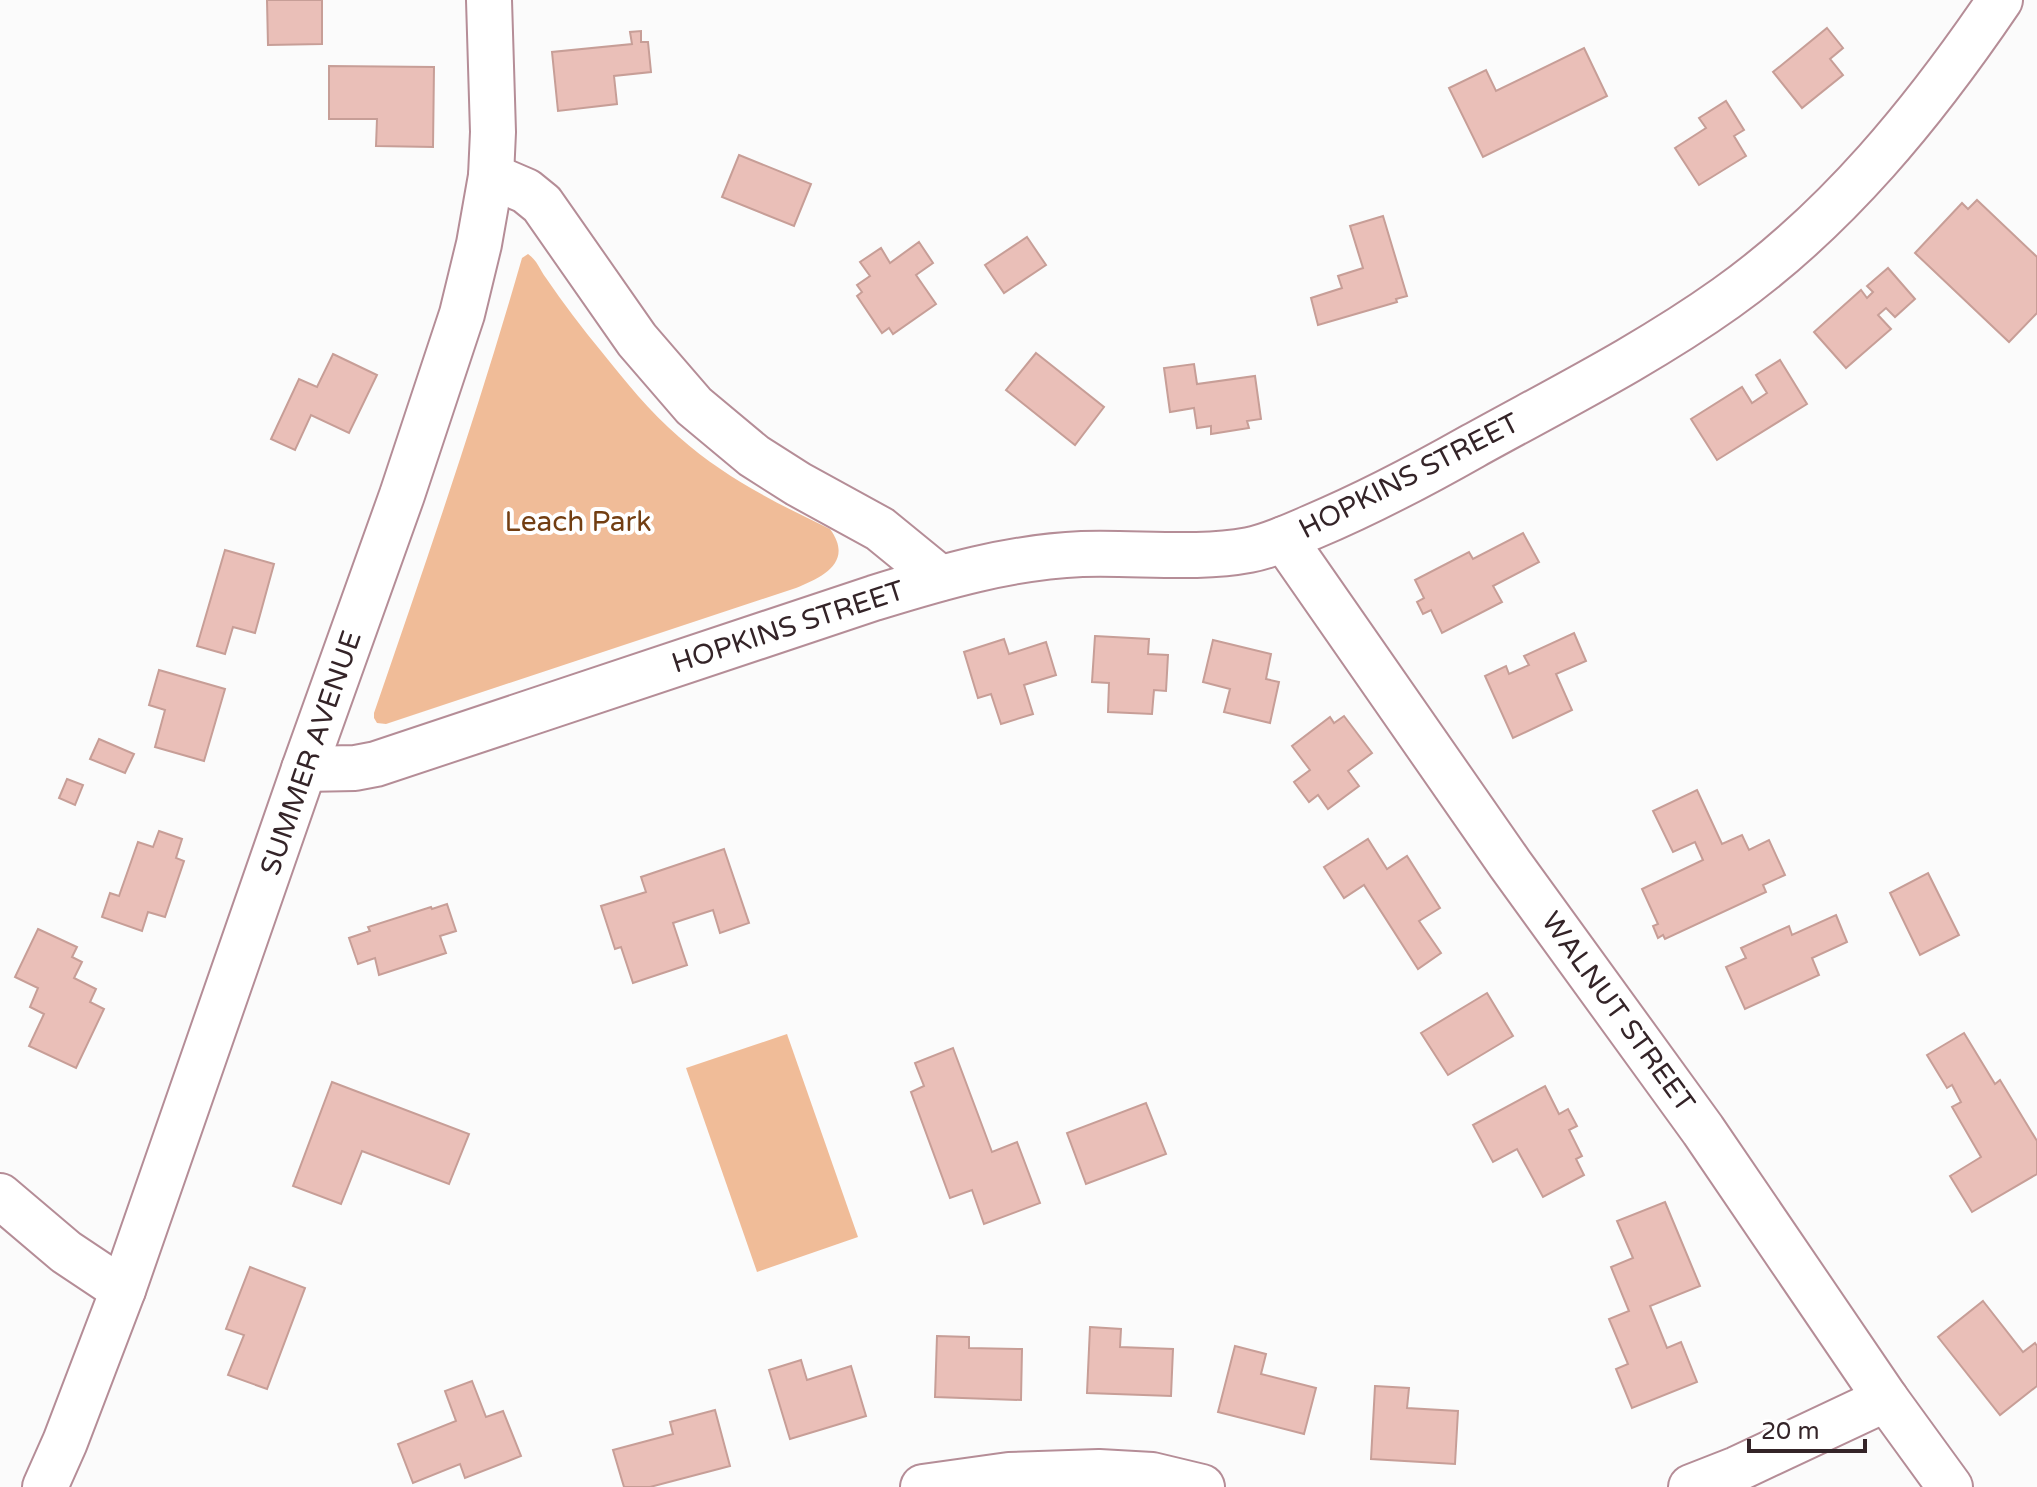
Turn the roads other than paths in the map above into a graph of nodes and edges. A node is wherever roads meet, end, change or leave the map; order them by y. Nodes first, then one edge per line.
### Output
1 (489, 0) edge
2 (2000, 0) edge
3 (491, 176) junction
4 (1284, 539) junction
5 (940, 578) junction
6 (304, 769) junction
7 (0, 1196) edge
8 (123, 1290) junction
9 (1886, 1399) junction
10 (45, 1487) edge
11 (923, 1487) edge
12 (1202, 1487) edge
13 (1691, 1487) edge
14 (1950, 1487) edge

1 - 3 street, SUMMER AVENUE
2 - 4 street, HOPKINS STREET
3 - 5 street
3 - 6 street, SUMMER AVENUE
4 - 5 street, HOPKINS STREET
4 - 9 street, WALNUT STREET
5 - 6 street, HOPKINS STREET
6 - 8 street, SUMMER AVENUE
7 - 8 street
8 - 10 street, SUMMER AVENUE
9 - 13 street
9 - 14 street, WALNUT STREET
11 - 12 street

